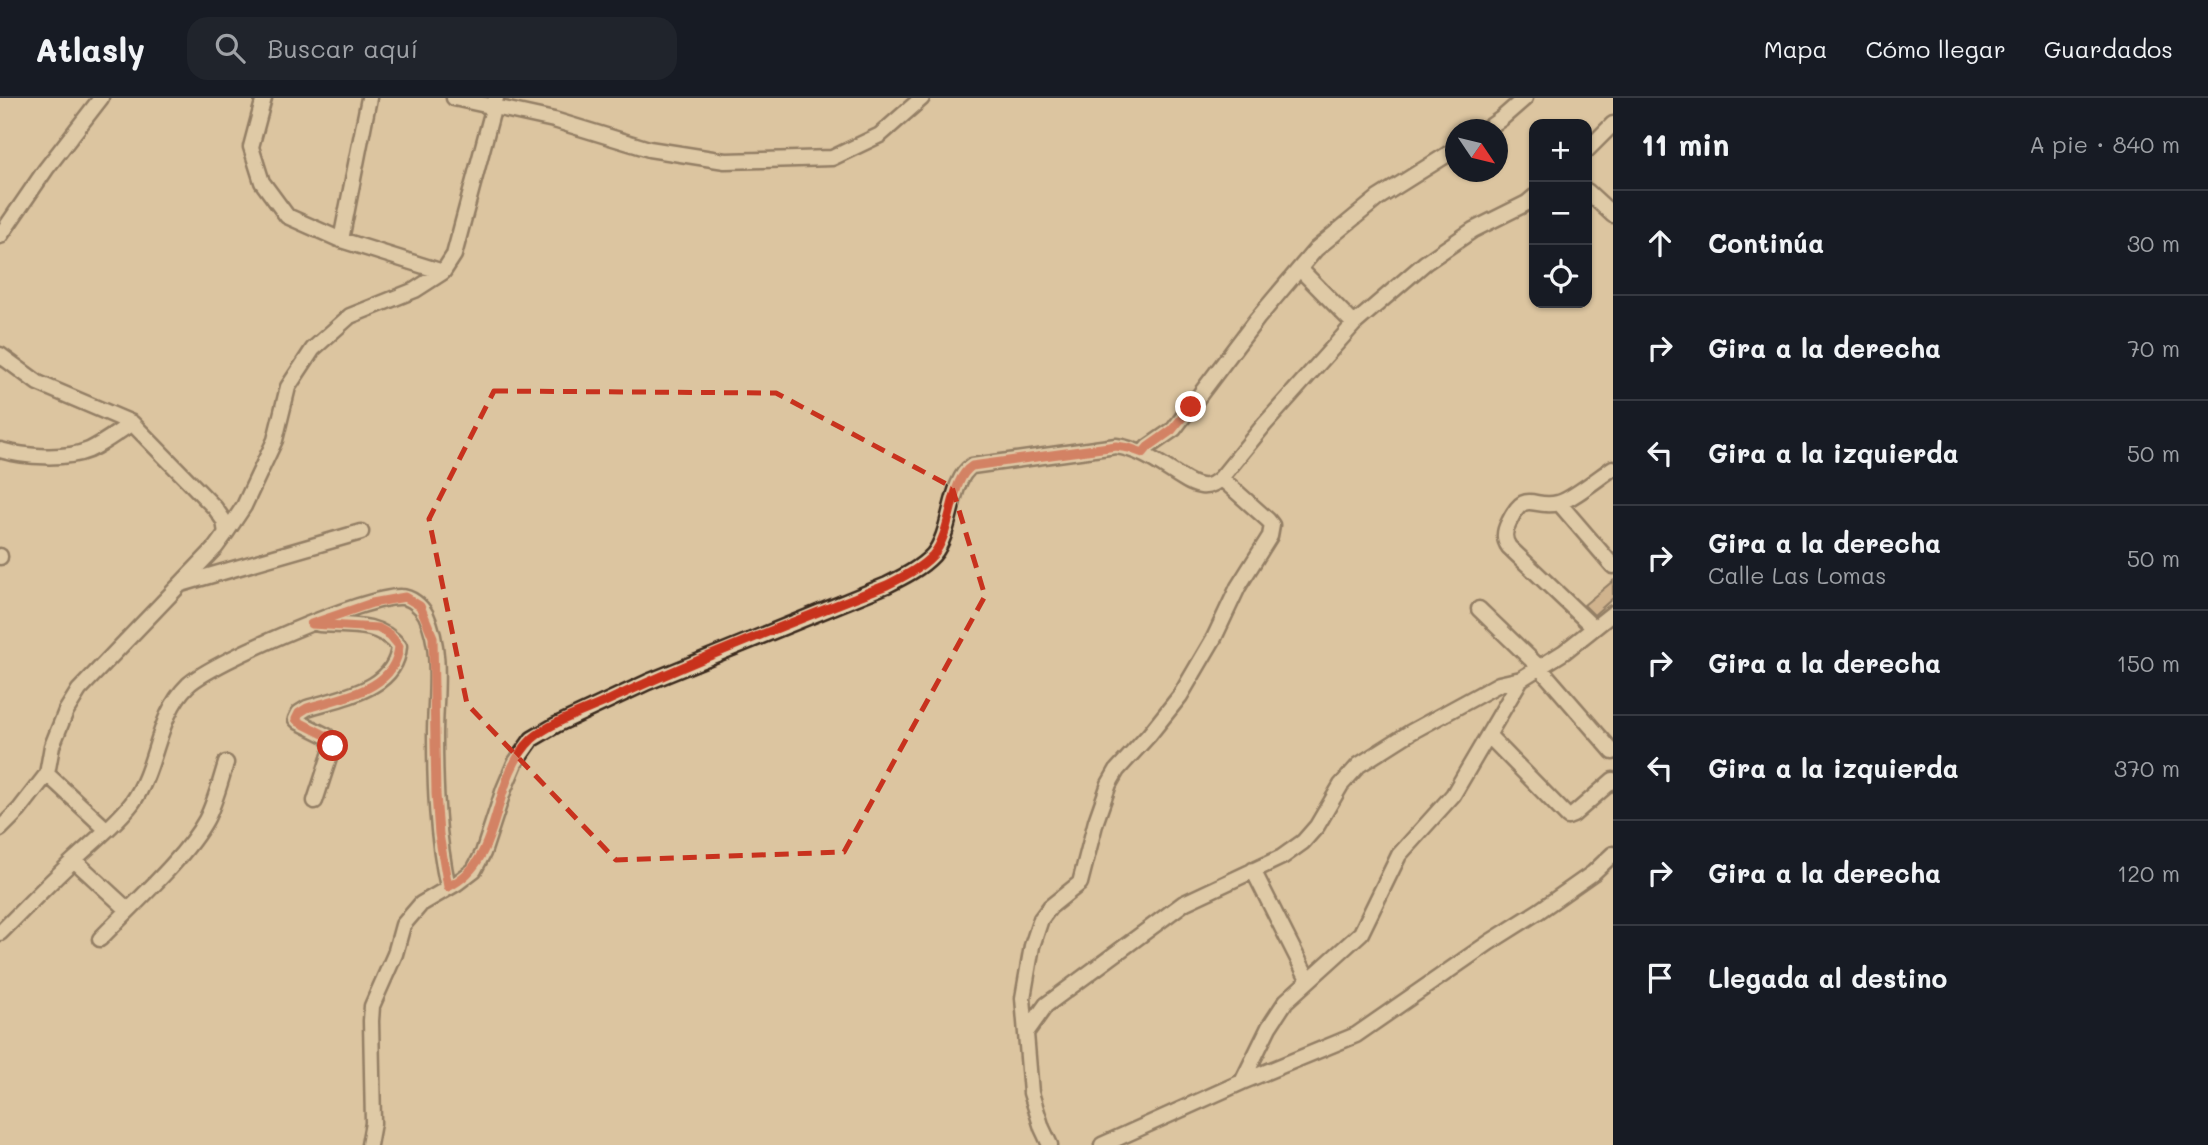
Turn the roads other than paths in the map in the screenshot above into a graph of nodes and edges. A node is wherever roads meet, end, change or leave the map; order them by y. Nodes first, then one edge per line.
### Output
1 (101, 98) edge
2 (264, 98) edge
3 (369, 98) edge
4 (454, 98) edge
5 (922, 98) edge
6 (1525, 98) edge
7 (495, 102) edge
8 (1502, 119) edge
9 (1613, 124) edge
10 (1592, 145) edge
11 (1445, 155) edge
12 (1592, 196) edge
13 (1529, 200) edge
14 (1613, 215) edge
15 (0, 236) edge
16 (341, 240) junction
17 (1300, 269) junction
18 (443, 272) junction
19 (1354, 324) junction
20 (0, 355) edge
21 (132, 423) junction
22 (0, 450) edge
23 (1143, 453) junction
24 (1613, 468) edge
25 (1221, 478) junction
26 (1559, 503) junction
27 (361, 532) dead end
28 (226, 533) junction
29 (1613, 566) edge
30 (179, 585) junction
31 (1479, 609) dead end
32 (1613, 614) edge
33 (311, 624) junction
34 (1594, 628) junction
35 (1540, 668) junction
36 (1521, 679) junction
37 (1489, 736) junction
38 (1613, 752) edge
39 (226, 763) dead end
40 (47, 774) junction
41 (1613, 780) edge
42 (315, 801) dead end
43 (0, 829) edge
44 (107, 830) junction
45 (1613, 854) edge
46 (74, 860) junction
47 (1253, 870) junction
48 (448, 887) junction
49 (128, 910) junction
50 (0, 933) edge
51 (100, 939) dead end
52 (1308, 979) junction
53 (1026, 1033) junction
54 (1241, 1082) junction
55 (369, 1145) edge
56 (1050, 1145) edge
57 (1102, 1145) edge

1 - 15 street
2 - 16 street
3 - 16 street
4 - 7 street
5 - 7 street
6 - 8 street
7 - 18 street
9 - 10 street
11 - 17 street
12 - 14 street
13 - 19 street
16 - 18 street
17 - 19 street
17 - 23 street
18 - 28 street
19 - 25 street
20 - 21 street
21 - 22 street
21 - 28 street
23 - 25 street
23 - 48 street
24 - 26 street
25 - 53 street
26 - 29 street
26 - 34 street
27 - 30 street
28 - 30 street
30 - 40 street
31 - 35 street
32 - 34 street
33 - 42 street
33 - 44 street
33 - 48 street
34 - 35 street
35 - 36 street
35 - 38 street
36 - 37 street
36 - 47 street
37 - 41 street
37 - 52 street
39 - 49 street
40 - 43 street
40 - 44 street
44 - 46 street
45 - 54 street
46 - 49 street
46 - 50 street
47 - 52 street
47 - 53 street
48 - 55 street
49 - 51 street
52 - 54 street
53 - 56 street
54 - 57 street

